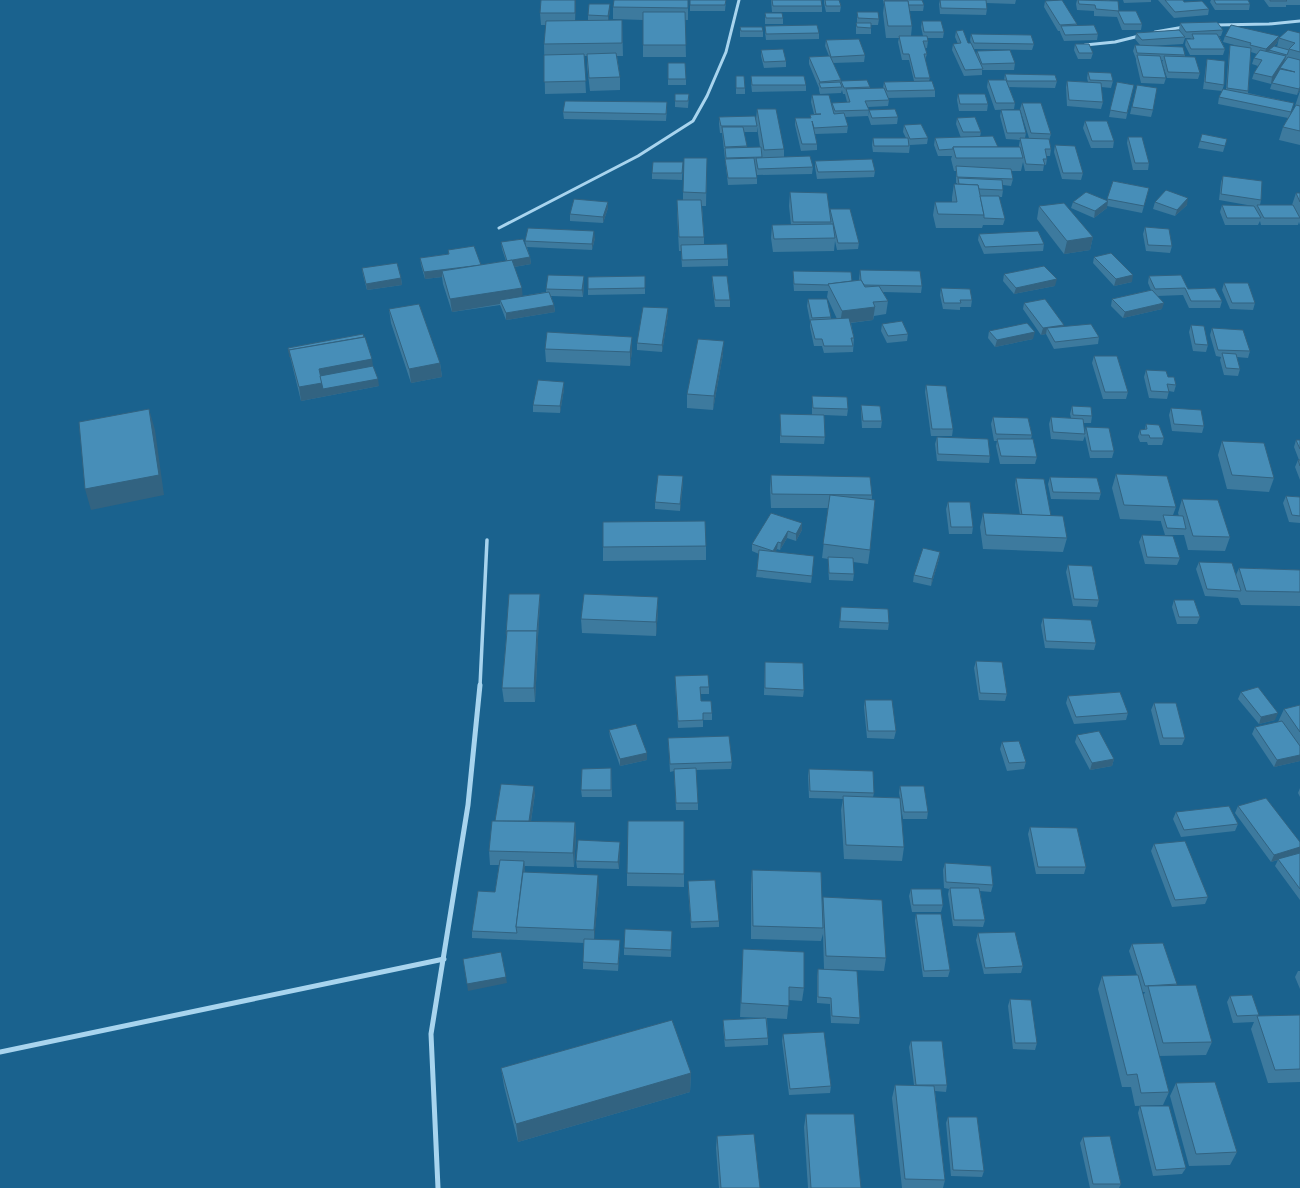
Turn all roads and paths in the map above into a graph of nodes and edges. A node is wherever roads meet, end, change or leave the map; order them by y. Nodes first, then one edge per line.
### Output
1 (739, 0) edge
2 (1300, 21) edge
3 (1211, 25) edge
4 (1189, 26) edge
5 (1148, 33) edge
6 (1142, 35) edge
7 (1083, 46) edge
8 (500, 228) dead end
9 (487, 540) dead end
10 (444, 959) junction
11 (0, 1052) edge
12 (438, 1188) edge

1 - 8 street
2 - 3 street
4 - 5 street
6 - 7 street
9 - 10 street
10 - 11 street
10 - 12 street

